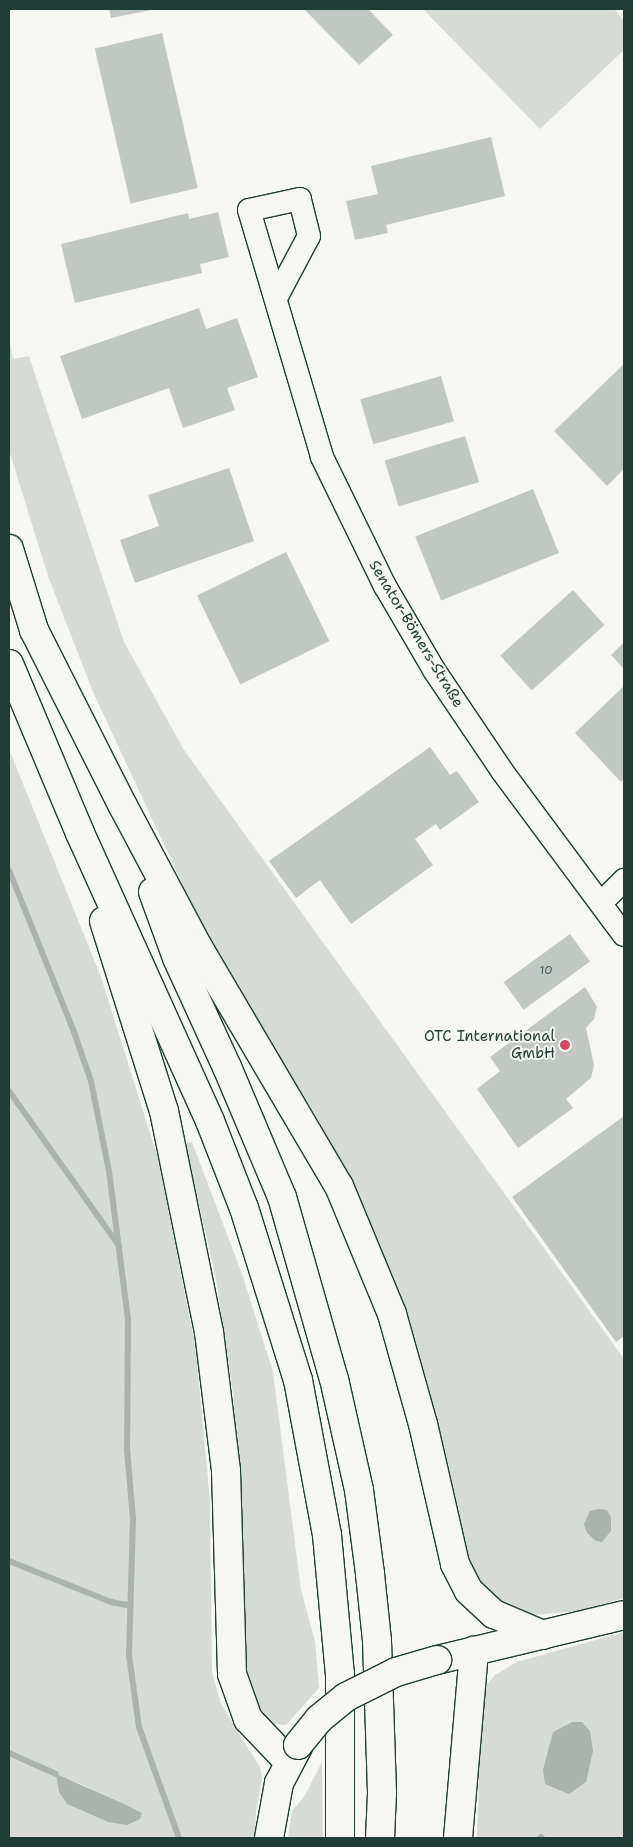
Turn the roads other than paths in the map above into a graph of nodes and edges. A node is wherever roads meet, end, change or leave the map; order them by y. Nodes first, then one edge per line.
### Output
1 (276, 298) dead end
2 (9, 549) edge
3 (9, 664) edge
4 (123, 806) junction
5 (80, 833) junction
6 (624, 880) edge
7 (600, 903) junction
8 (624, 935) edge
9 (624, 1615) edge
10 (543, 1635) junction
11 (474, 1651) junction
12 (294, 1754) junction
13 (269, 1838) edge
14 (340, 1838) edge
15 (380, 1838) edge
16 (458, 1838) edge

1 - 7 street, Senator-Bömers-Straße
2 - 4 highway
3 - 5 highway
4 - 10 highway
4 - 15 highway
5 - 12 highway
5 - 14 highway
6 - 7 street
7 - 8 street, Senator-Bömers-Straße
9 - 10 highway
10 - 11 highway
11 - 12 highway, bridge
11 - 16 highway
12 - 13 highway

